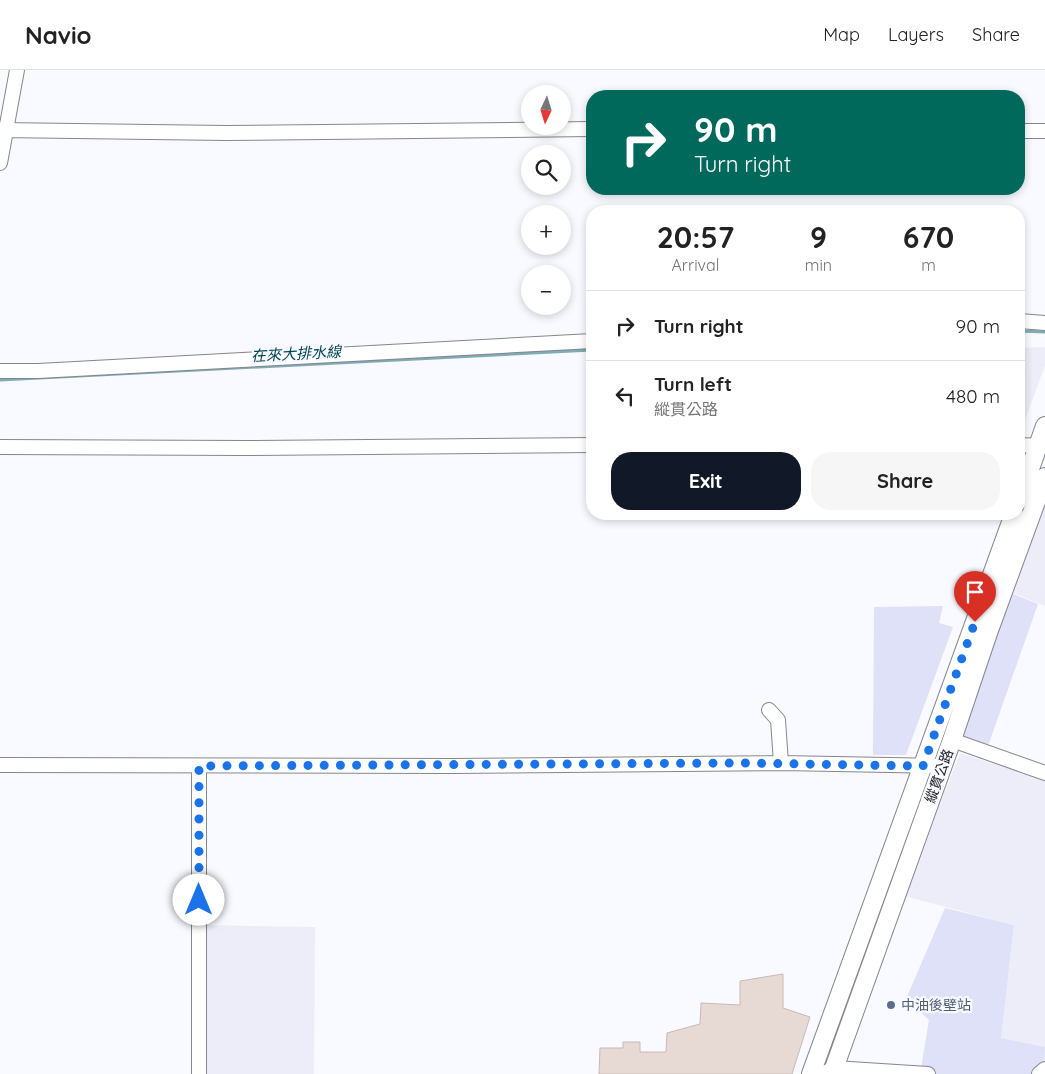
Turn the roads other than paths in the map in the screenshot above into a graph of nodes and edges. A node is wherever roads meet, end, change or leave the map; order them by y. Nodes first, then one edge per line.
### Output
1 (17, 70) edge
2 (586, 128) edge
3 (3, 130) edge
4 (1025, 131) edge
5 (1045, 131) edge
6 (0, 163) edge
7 (1025, 322) edge
8 (1045, 323) edge
9 (586, 341) edge
10 (0, 371) edge
11 (1045, 426) edge
12 (586, 444) edge
13 (1025, 446) edge
14 (1042, 446) edge
15 (0, 447) edge
16 (1045, 477) edge
17 (1025, 486) edge
18 (1012, 520) edge
19 (769, 710) dead end
20 (952, 740) junction
21 (780, 763) junction
22 (0, 765) edge
23 (199, 766) junction
24 (923, 766) junction
25 (943, 766) junction
26 (1045, 773) edge
27 (1045, 1069) edge
28 (829, 1072) edge
29 (199, 1074) edge
30 (811, 1074) edge
31 (928, 1074) edge
32 (1040, 1074) edge

1 - 3 street
2 - 3 street
3 - 6 street
4 - 5 street
7 - 8 street
9 - 10 street
11 - 14 main road
12 - 15 street
13 - 14 street
14 - 17 main road
16 - 20 main road, 縱貫公路
18 - 24 main road, 縱貫公路
19 - 21 street
20 - 25 main road, 縱貫公路
20 - 26 street
21 - 23 street
21 - 24 street
22 - 23 street
23 - 29 street
24 - 25 street
24 - 30 main road, 縱貫公路
25 - 28 main road, 縱貫公路
27 - 32 street
28 - 31 street

